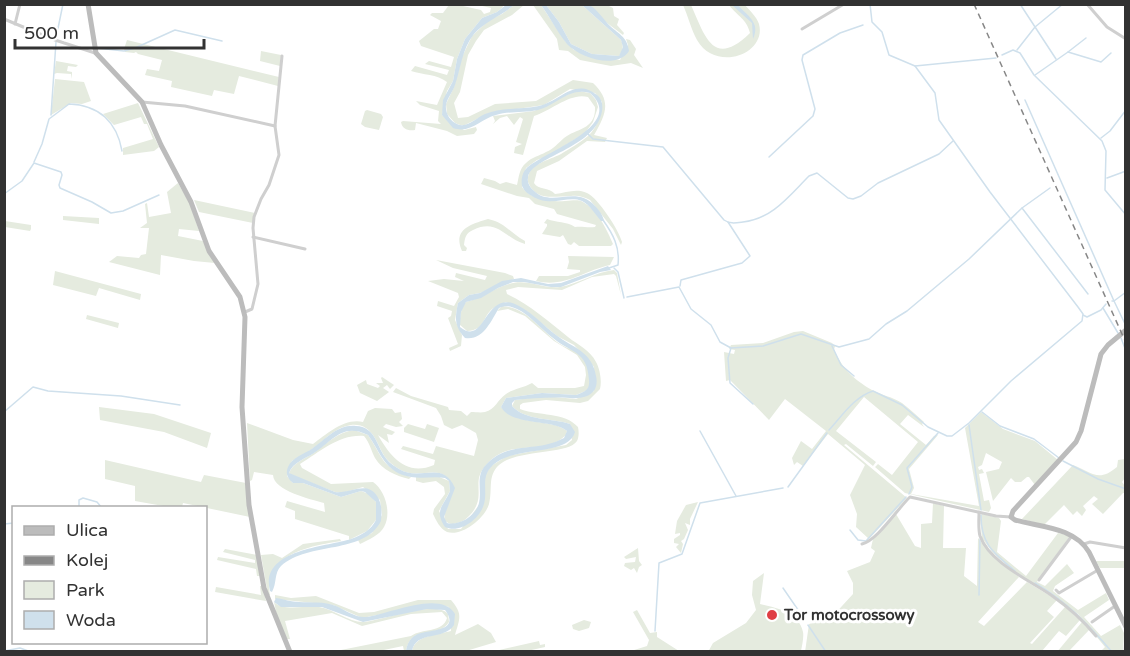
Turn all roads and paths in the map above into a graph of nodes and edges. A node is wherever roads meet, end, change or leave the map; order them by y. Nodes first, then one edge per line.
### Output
1 (20, 4) edge
2 (88, 4) edge
3 (844, 4) edge
4 (1087, 4) edge
5 (4, 19) edge
6 (15, 24) junction
7 (802, 29) dead end
8 (1125, 39) edge
9 (96, 53) junction
10 (282, 56) dead end
11 (142, 102) junction
12 (275, 126) junction
13 (253, 237) junction
14 (305, 249) dead end
15 (245, 312) junction
16 (1125, 330) edge
17 (979, 512) junction
18 (1011, 517) junction
19 (1072, 535) junction
20 (862, 544) dead end
21 (1084, 544) junction
22 (1125, 548) edge
23 (1098, 570) junction
24 (1039, 580) dead end
25 (1056, 590) dead end
26 (1115, 606) junction
27 (1092, 622) dead end
28 (1125, 627) edge
29 (1096, 636) dead end
30 (1125, 636) edge
31 (290, 651) edge
32 (1125, 651) edge

1 - 6 street
2 - 9 street
3 - 7 street
4 - 8 street
5 - 6 street
6 - 9 street
9 - 11 street
10 - 12 street
11 - 12 street
11 - 15 street
12 - 13 street
13 - 14 street
13 - 15 street
15 - 31 street
16 - 18 street
17 - 18 street
17 - 20 street
17 - 29 street
18 - 19 street
19 - 21 street
19 - 24 street
21 - 22 street
21 - 23 street
23 - 25 street
23 - 26 street
26 - 27 street
26 - 28 street
30 - 32 street

